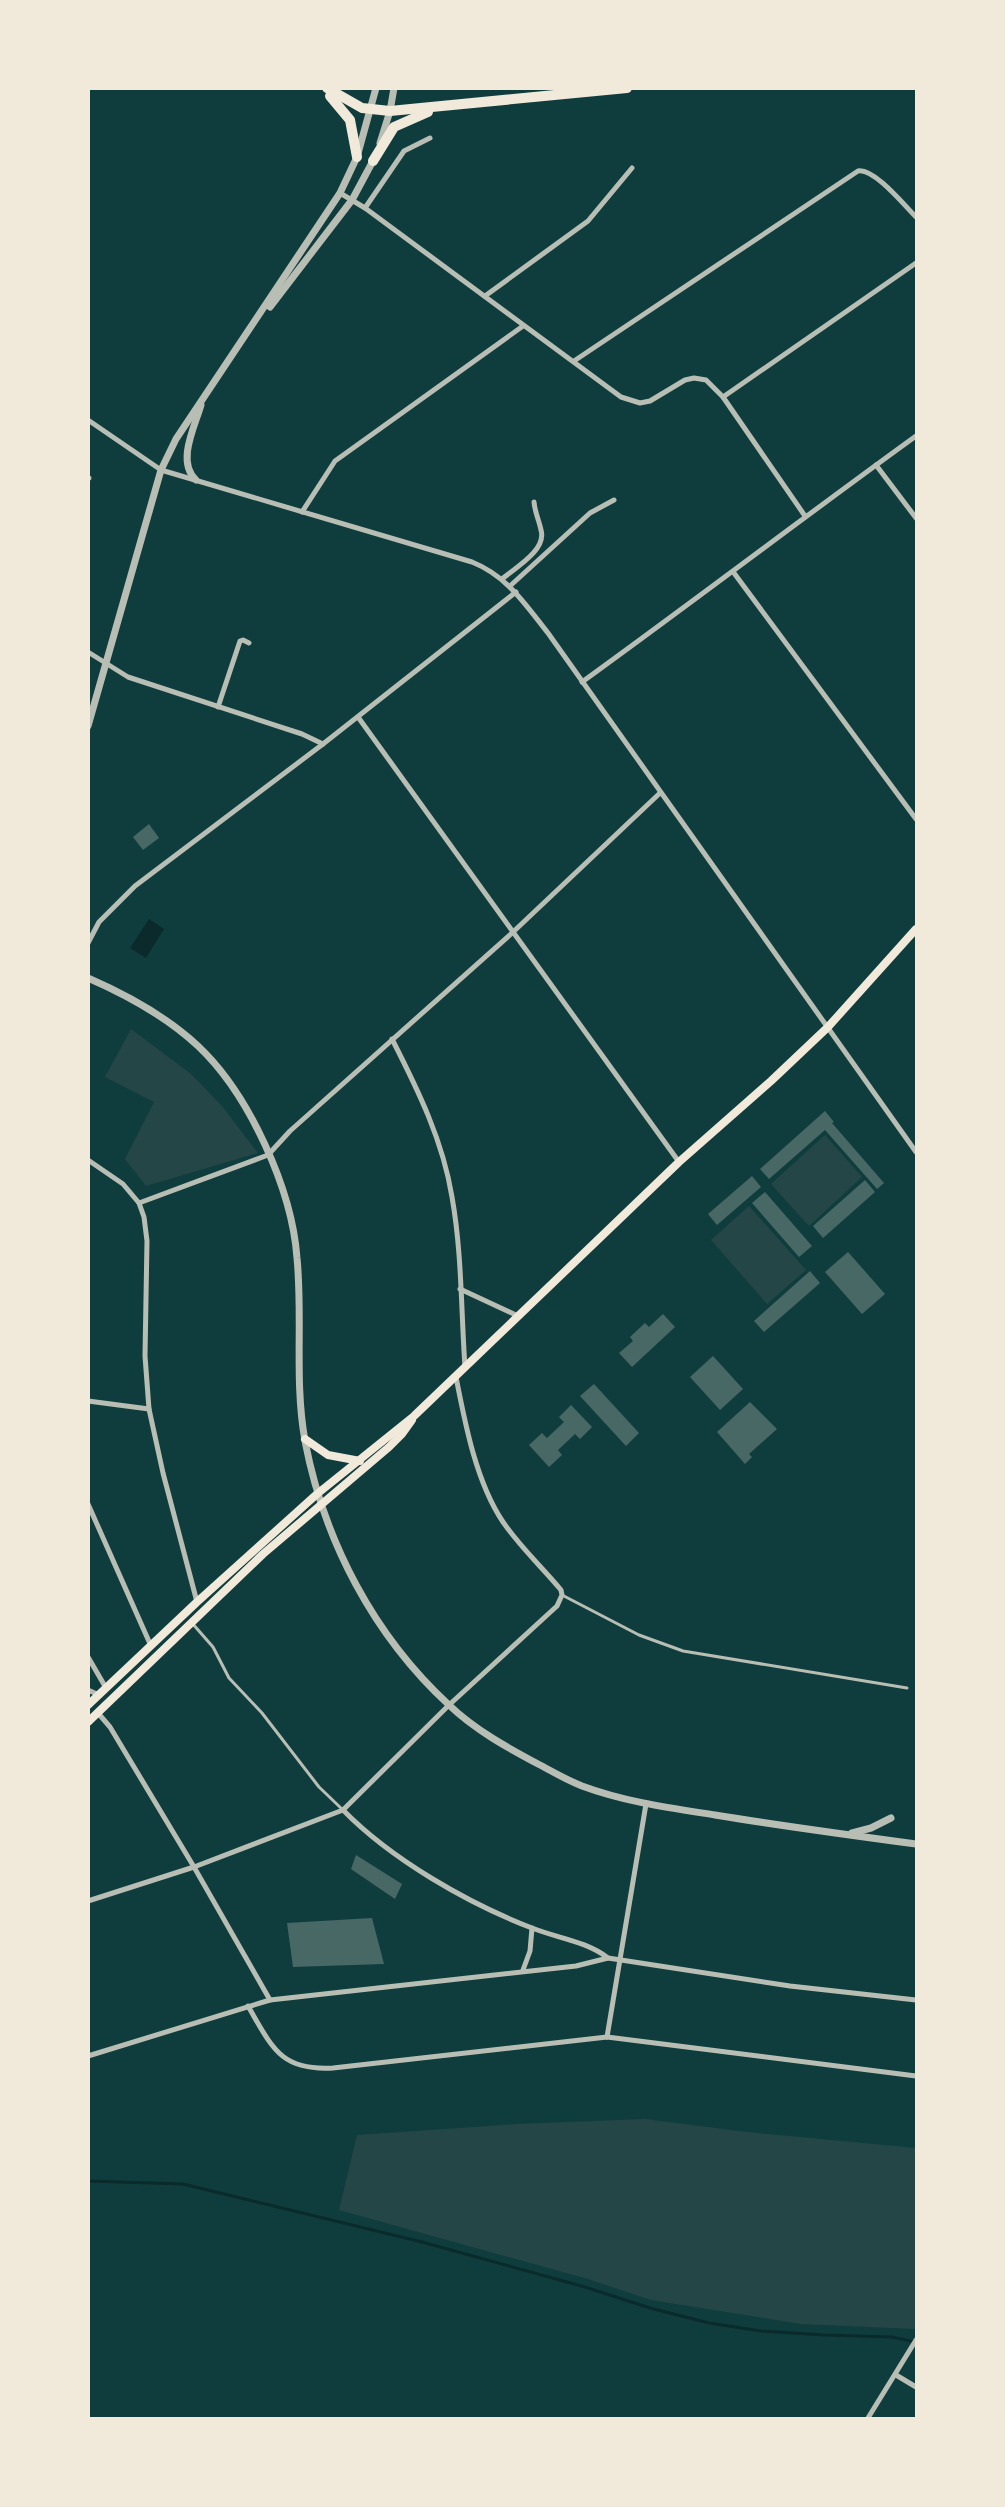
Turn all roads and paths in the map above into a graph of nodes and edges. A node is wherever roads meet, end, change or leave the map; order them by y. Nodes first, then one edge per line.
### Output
1 (321, 88) edge
2 (327, 88) edge
3 (376, 88) edge
4 (394, 88) edge
5 (627, 88) edge
6 (446, 107) junction
7 (371, 110) junction
8 (390, 111) junction
9 (430, 138) dead end
10 (357, 157) junction
11 (373, 161) junction
12 (632, 168) dead end
13 (340, 193) junction
14 (352, 200) junction
15 (365, 208) junction
16 (916, 217) edge
17 (308, 259) junction
18 (916, 263) edge
19 (294, 265) junction
20 (485, 296) junction
21 (522, 326) junction
22 (234, 354) junction
23 (573, 361) junction
24 (204, 397) junction
25 (723, 397) junction
26 (88, 420) edge
27 (916, 436) edge
28 (876, 465) junction
29 (161, 470) junction
30 (196, 480) junction
31 (614, 500) dead end
32 (534, 502) dead end
33 (302, 512) junction
34 (805, 516) junction
35 (916, 518) edge
36 (734, 573) junction
37 (502, 579) junction
38 (510, 586) junction
39 (516, 592) junction
40 (249, 643) dead end
41 (88, 652) edge
42 (106, 664) junction
43 (582, 682) junction
44 (218, 707) junction
45 (358, 717) junction
46 (88, 726) edge
47 (323, 744) junction
48 (660, 793) junction
49 (916, 819) edge
50 (916, 929) edge
51 (512, 933) junction
52 (88, 943) edge
53 (88, 978) edge
54 (828, 1028) junction
55 (392, 1039) junction
56 (916, 1152) edge
57 (268, 1155) junction
58 (88, 1160) edge
59 (679, 1162) junction
60 (139, 1203) junction
61 (460, 1289) junction
62 (518, 1316) junction
63 (465, 1367) junction
64 (456, 1376) junction
65 (88, 1401) edge
66 (149, 1409) junction
67 (414, 1416) junction
68 (305, 1439) junction
69 (360, 1461) junction
70 (317, 1494) junction
71 (88, 1504) edge
72 (321, 1504) junction
73 (562, 1595) junction
74 (197, 1602) junction
75 (192, 1623) junction
76 (151, 1646) junction
77 (88, 1657) edge
78 (106, 1688) junction
79 (907, 1688) dead end
80 (88, 1690) edge
81 (99, 1695) junction
82 (88, 1705) edge
83 (449, 1705) junction
84 (98, 1713) junction
85 (88, 1722) edge
86 (646, 1804) junction
87 (343, 1810) junction
88 (891, 1818) dead end
89 (844, 1834) junction
90 (916, 1844) edge
91 (194, 1867) junction
92 (88, 1901) edge
93 (532, 1928) junction
94 (608, 1958) junction
95 (620, 1958) junction
96 (523, 1970) junction
97 (270, 2000) junction
98 (916, 2000) edge
99 (248, 2006) junction
100 (607, 2037) junction
101 (88, 2056) edge
102 (916, 2076) edge
103 (916, 2340) edge
104 (896, 2375) junction
105 (916, 2387) edge
106 (868, 2418) edge

1 - 10 highway
2 - 7 highway
3 - 7 street
4 - 8 street
5 - 6 highway
6 - 8 highway
6 - 11 highway
7 - 8 highway
7 - 10 street
8 - 11 street
9 - 15 street
10 - 13 street
11 - 14 street
12 - 20 street
13 - 14 street
13 - 19 street
14 - 15 street
14 - 17 street
15 - 20 street
16 - 23 street
17 - 19 street
17 - 22 street
18 - 25 street
19 - 22 street
20 - 21 street
21 - 23 street
21 - 33 street
22 - 24 street
23 - 25 street
24 - 29 street
24 - 30 street
25 - 34 street
26 - 29 street
27 - 28 street
28 - 34 street
28 - 35 street
29 - 30 street
29 - 42 street
30 - 33 street
31 - 38 street
32 - 37 street
33 - 37 street
34 - 36 street
36 - 43 street
36 - 49 street
37 - 38 street
38 - 39 street
39 - 43 street
39 - 45 street
40 - 44 street
41 - 42 street
42 - 44 street
42 - 46 street
43 - 48 street
44 - 47 street
45 - 47 street
45 - 51 street
47 - 52 street
48 - 51 street
48 - 54 street
50 - 54 main road
51 - 55 street
51 - 59 street
53 - 57 street
54 - 56 street
54 - 59 main road
55 - 57 street
55 - 61 street
57 - 60 street
57 - 68 street
58 - 60 street
59 - 62 main road
60 - 66 street
61 - 62 street
61 - 63 street
62 - 63 main road
63 - 64 main road
64 - 67 main road
64 - 73 street
65 - 66 street
66 - 74 street
67 - 69 main road
67 - 72 main road
68 - 69 main road
68 - 70 street
69 - 70 main road
70 - 72 street
70 - 74 main road
71 - 76 street
72 - 75 main road
72 - 83 street
73 - 79 lane
73 - 83 street
74 - 76 main road
75 - 84 main road
75 - 87 lane
76 - 78 main road
77 - 78 street
78 - 81 main road
80 - 81 street
81 - 82 main road
83 - 86 street
83 - 87 street
84 - 85 main road
84 - 91 street
86 - 89 street
86 - 95 street
87 - 91 street
87 - 93 street
88 - 89 street
89 - 90 street
91 - 92 street
91 - 97 street
93 - 94 street
93 - 96 street
94 - 95 street
94 - 96 street
95 - 98 street
95 - 100 street
96 - 97 street
97 - 99 street
99 - 100 street
99 - 101 street
100 - 102 street
103 - 104 street
104 - 105 street
104 - 106 street

